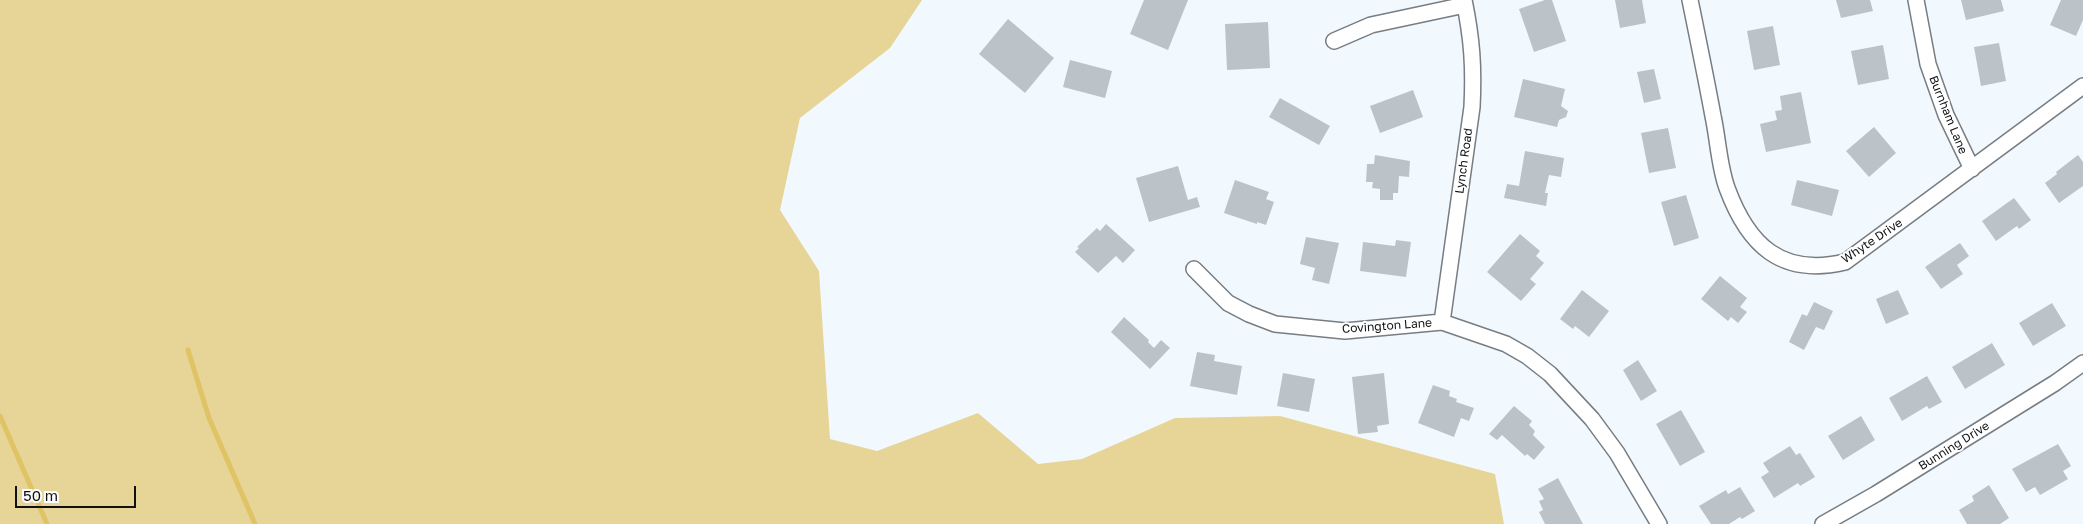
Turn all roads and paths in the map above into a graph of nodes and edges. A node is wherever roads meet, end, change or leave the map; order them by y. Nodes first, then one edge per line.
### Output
1 (1690, 0) edge
2 (1916, 0) edge
3 (1465, 2) edge
4 (1334, 41) dead end
5 (2083, 86) edge
6 (1972, 170) junction
7 (1194, 269) dead end
8 (1442, 322) junction
9 (2083, 363) edge
10 (1659, 524) edge
11 (1822, 524) edge

1 - 6 street, Whyte Drive
2 - 6 street, Burnham Lane
3 - 4 street
3 - 8 street, Lynch Road
5 - 6 street, Whyte Drive
7 - 8 street, Covington Lane
8 - 10 street, Covington Lane
9 - 11 street, Bunning Drive

